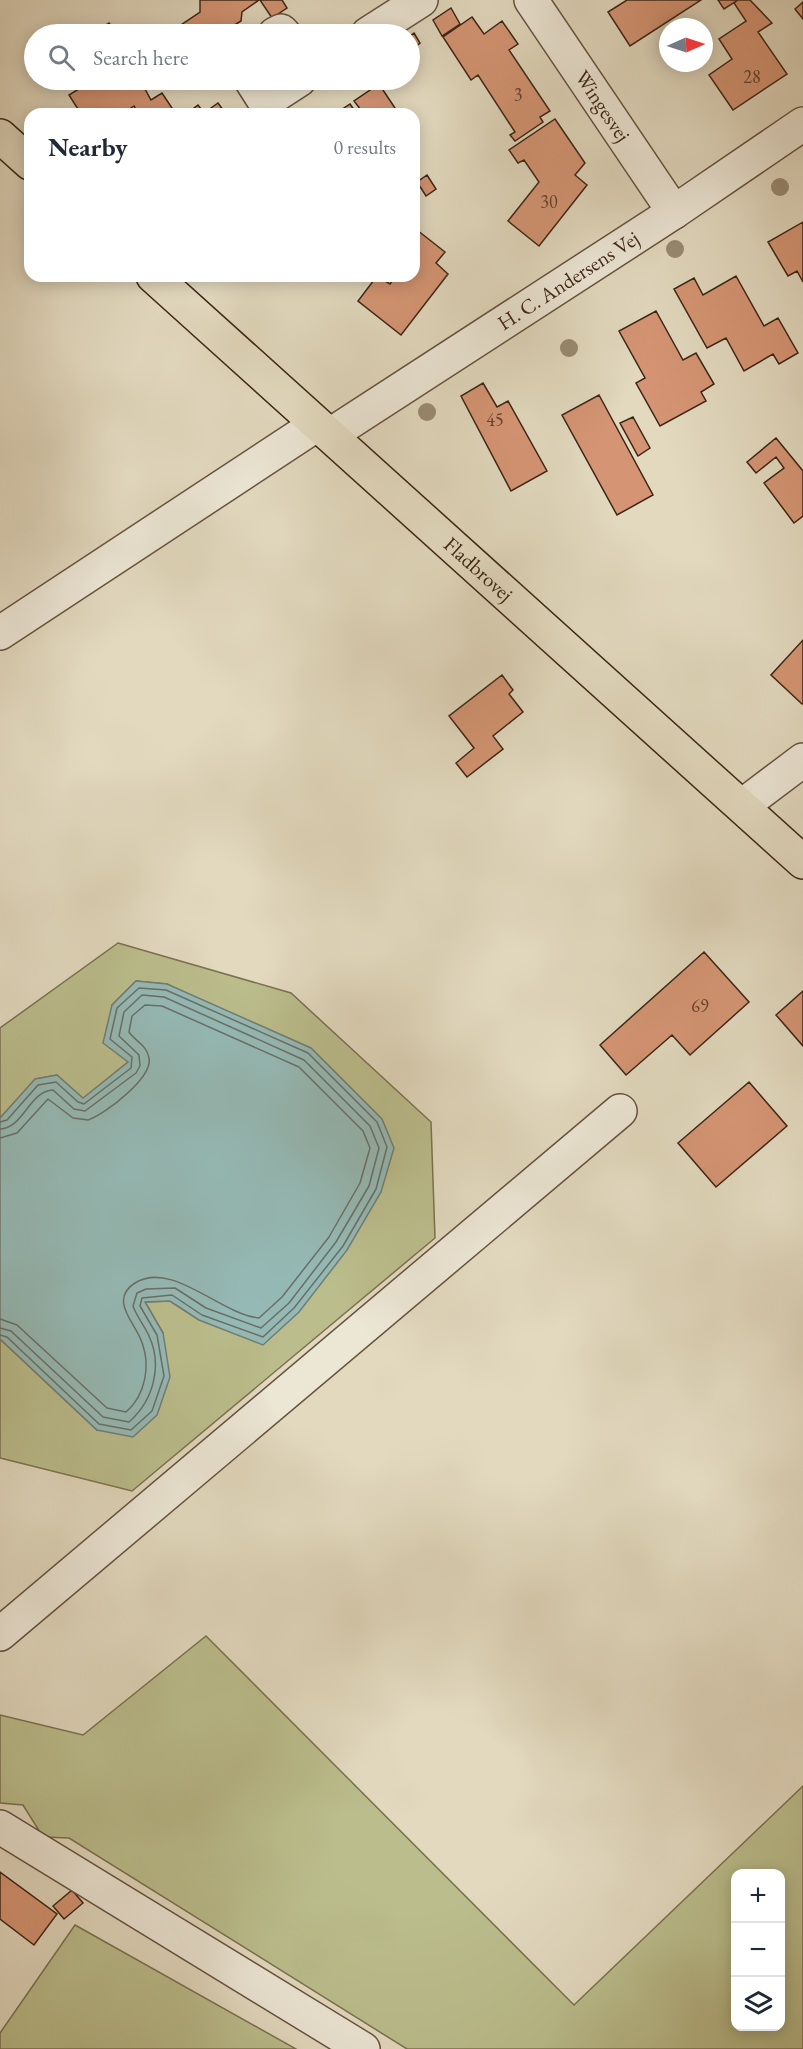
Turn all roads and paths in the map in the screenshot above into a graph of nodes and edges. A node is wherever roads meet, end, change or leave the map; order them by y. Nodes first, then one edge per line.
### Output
1 (421, 0) edge
2 (531, 0) edge
3 (384, 24) edge
4 (257, 90) edge
5 (284, 90) edge
6 (803, 124) edge
7 (0, 136) edge
8 (24, 158) edge
9 (674, 212) junction
10 (160, 282) edge
11 (323, 430) junction
12 (0, 633) edge
13 (803, 760) edge
14 (742, 806) junction
15 (803, 862) edge
16 (620, 1111) dead end
17 (0, 1634) edge
18 (0, 1827) edge
19 (363, 2049) edge

1 - 3 street
2 - 9 street, Wingesvej
4 - 5 street
6 - 9 street, H. C. Andersens Vej
7 - 8 main road
9 - 11 street, H. C. Andersens Vej
10 - 11 main road, Fladbrovej
11 - 12 street, H. C. Andersens Vej
11 - 14 main road, Fladbrovej
13 - 14 street
14 - 15 main road, Fladbrovej
16 - 17 street
18 - 19 street

